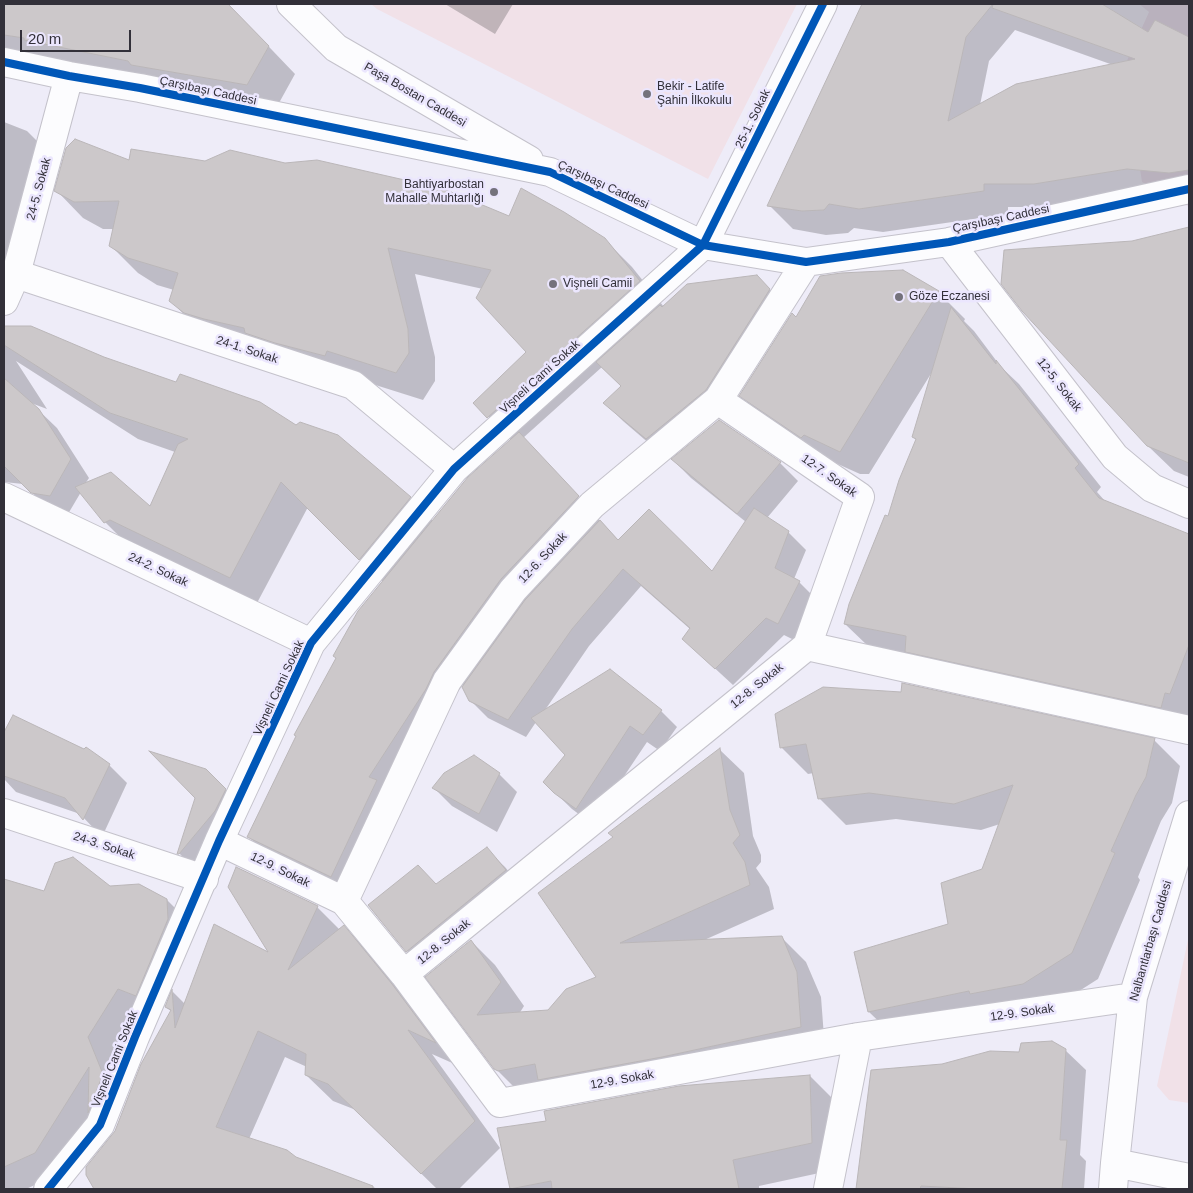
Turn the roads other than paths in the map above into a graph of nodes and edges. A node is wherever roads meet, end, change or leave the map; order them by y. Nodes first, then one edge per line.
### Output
1 (291, 4) edge
2 (823, 4) edge
3 (4, 62) edge
4 (69, 76) junction
5 (550, 172) junction
6 (1189, 190) edge
7 (949, 242) junction
8 (703, 245) junction
9 (806, 262) junction
10 (16, 274) junction
11 (4, 301) edge
12 (718, 400) junction
13 (454, 469) junction
14 (4, 497) edge
15 (1189, 504) edge
16 (312, 643) junction
17 (807, 646) junction
18 (1189, 730) edge
19 (4, 813) edge
20 (1189, 815) edge
21 (219, 841) junction
22 (204, 879) junction
23 (344, 901) junction
24 (404, 974) junction
25 (1133, 997) junction
26 (858, 1037) junction
27 (1114, 1176) edge
28 (1189, 1178) edge
29 (48, 1189) edge
30 (828, 1189) edge

1 - 5 street, Paşa Bostan Caddesi
2 - 8 street, 25-1. Sokak
3 - 4 street, Çarşıbaşı Caddesi
4 - 5 street, Çarşıbaşı Caddesi
4 - 10 street, 24-5. Sokak
5 - 8 street, Çarşıbaşı Caddesi
6 - 7 street, Çarşıbaşı Caddesi
7 - 9 street, Çarşıbaşı Caddesi
7 - 15 street, 12-5. Sokak
8 - 9 street, Çarşıbaşı Caddesi
8 - 13 street, Vişneli Cami Sokak
9 - 12 street, 12-6. Sokak
10 - 11 street, 24-5. Sokak
10 - 13 street, 24-1. Sokak
12 - 17 street, 12-7. Sokak
12 - 23 street, 12-6. Sokak
13 - 16 street, Vişneli Cami Sokak
14 - 16 street, 24-2. Sokak
16 - 21 street, Vişneli Cami Sokak
17 - 18 street
17 - 24 street, 12-8. Sokak
19 - 22 street, 24-3. Sokak
20 - 25 street, Nalbantlarbaşı Caddesi
21 - 22 street, Vişneli Cami Sokak
21 - 23 street, 12-9. Sokak
22 - 29 street, Vişneli Cami Sokak
23 - 24 street, 12-9. Sokak
24 - 26 street, 12-9. Sokak
25 - 26 street, 12-9. Sokak
25 - 27 street, Nalbantlarbaşı Caddesi
26 - 30 street
27 - 28 street

